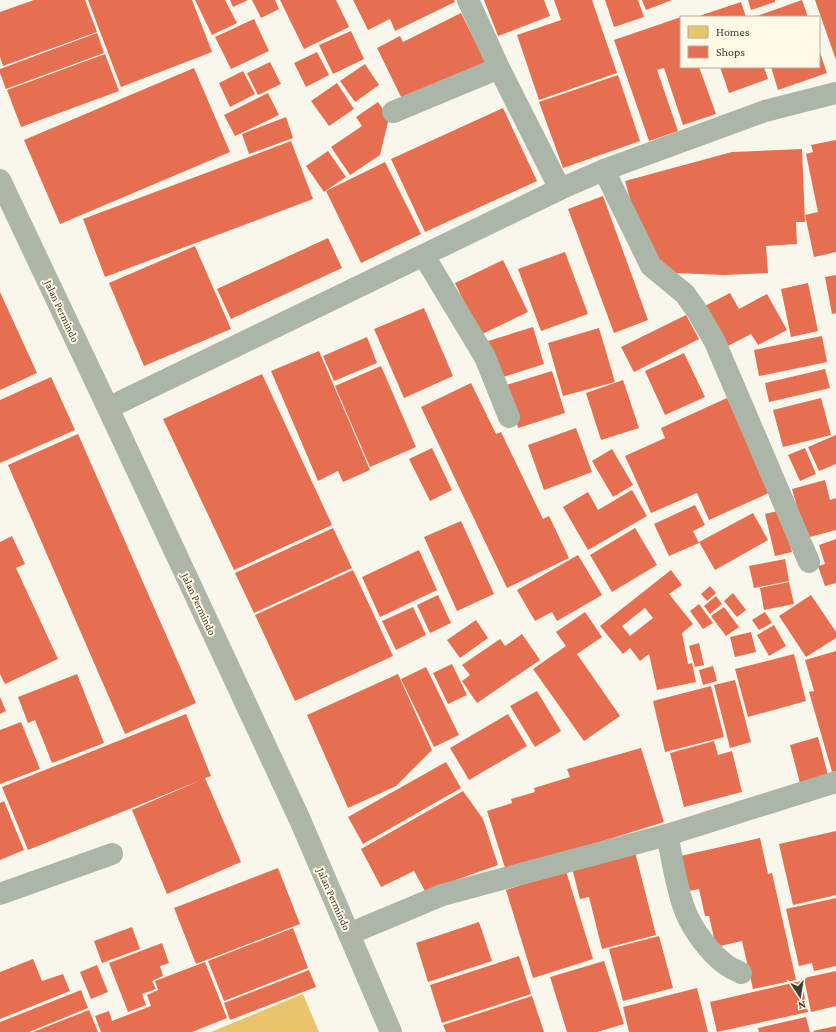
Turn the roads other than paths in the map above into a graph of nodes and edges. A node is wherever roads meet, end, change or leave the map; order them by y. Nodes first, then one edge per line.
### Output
1 (468, 0) edge
2 (500, 68) junction
3 (836, 93) edge
4 (393, 112) dead end
5 (604, 170) junction
6 (0, 180) edge
7 (560, 189) junction
8 (424, 256) junction
9 (108, 408) junction
10 (509, 417) dead end
11 (809, 562) dead end
12 (836, 782) edge
13 (667, 835) junction
14 (112, 854) dead end
15 (0, 894) edge
16 (349, 934) junction
17 (741, 973) dead end
18 (391, 1032) edge

1 - 2 street
2 - 4 street
2 - 7 street
3 - 5 street
5 - 7 street
5 - 11 street
6 - 9 main road, Jalan Permindo
7 - 8 street
8 - 9 street
8 - 10 street
9 - 16 main road, Jalan Permindo
12 - 13 street
13 - 16 street
13 - 17 street
14 - 15 street
16 - 18 main road, Jalan Permindo

